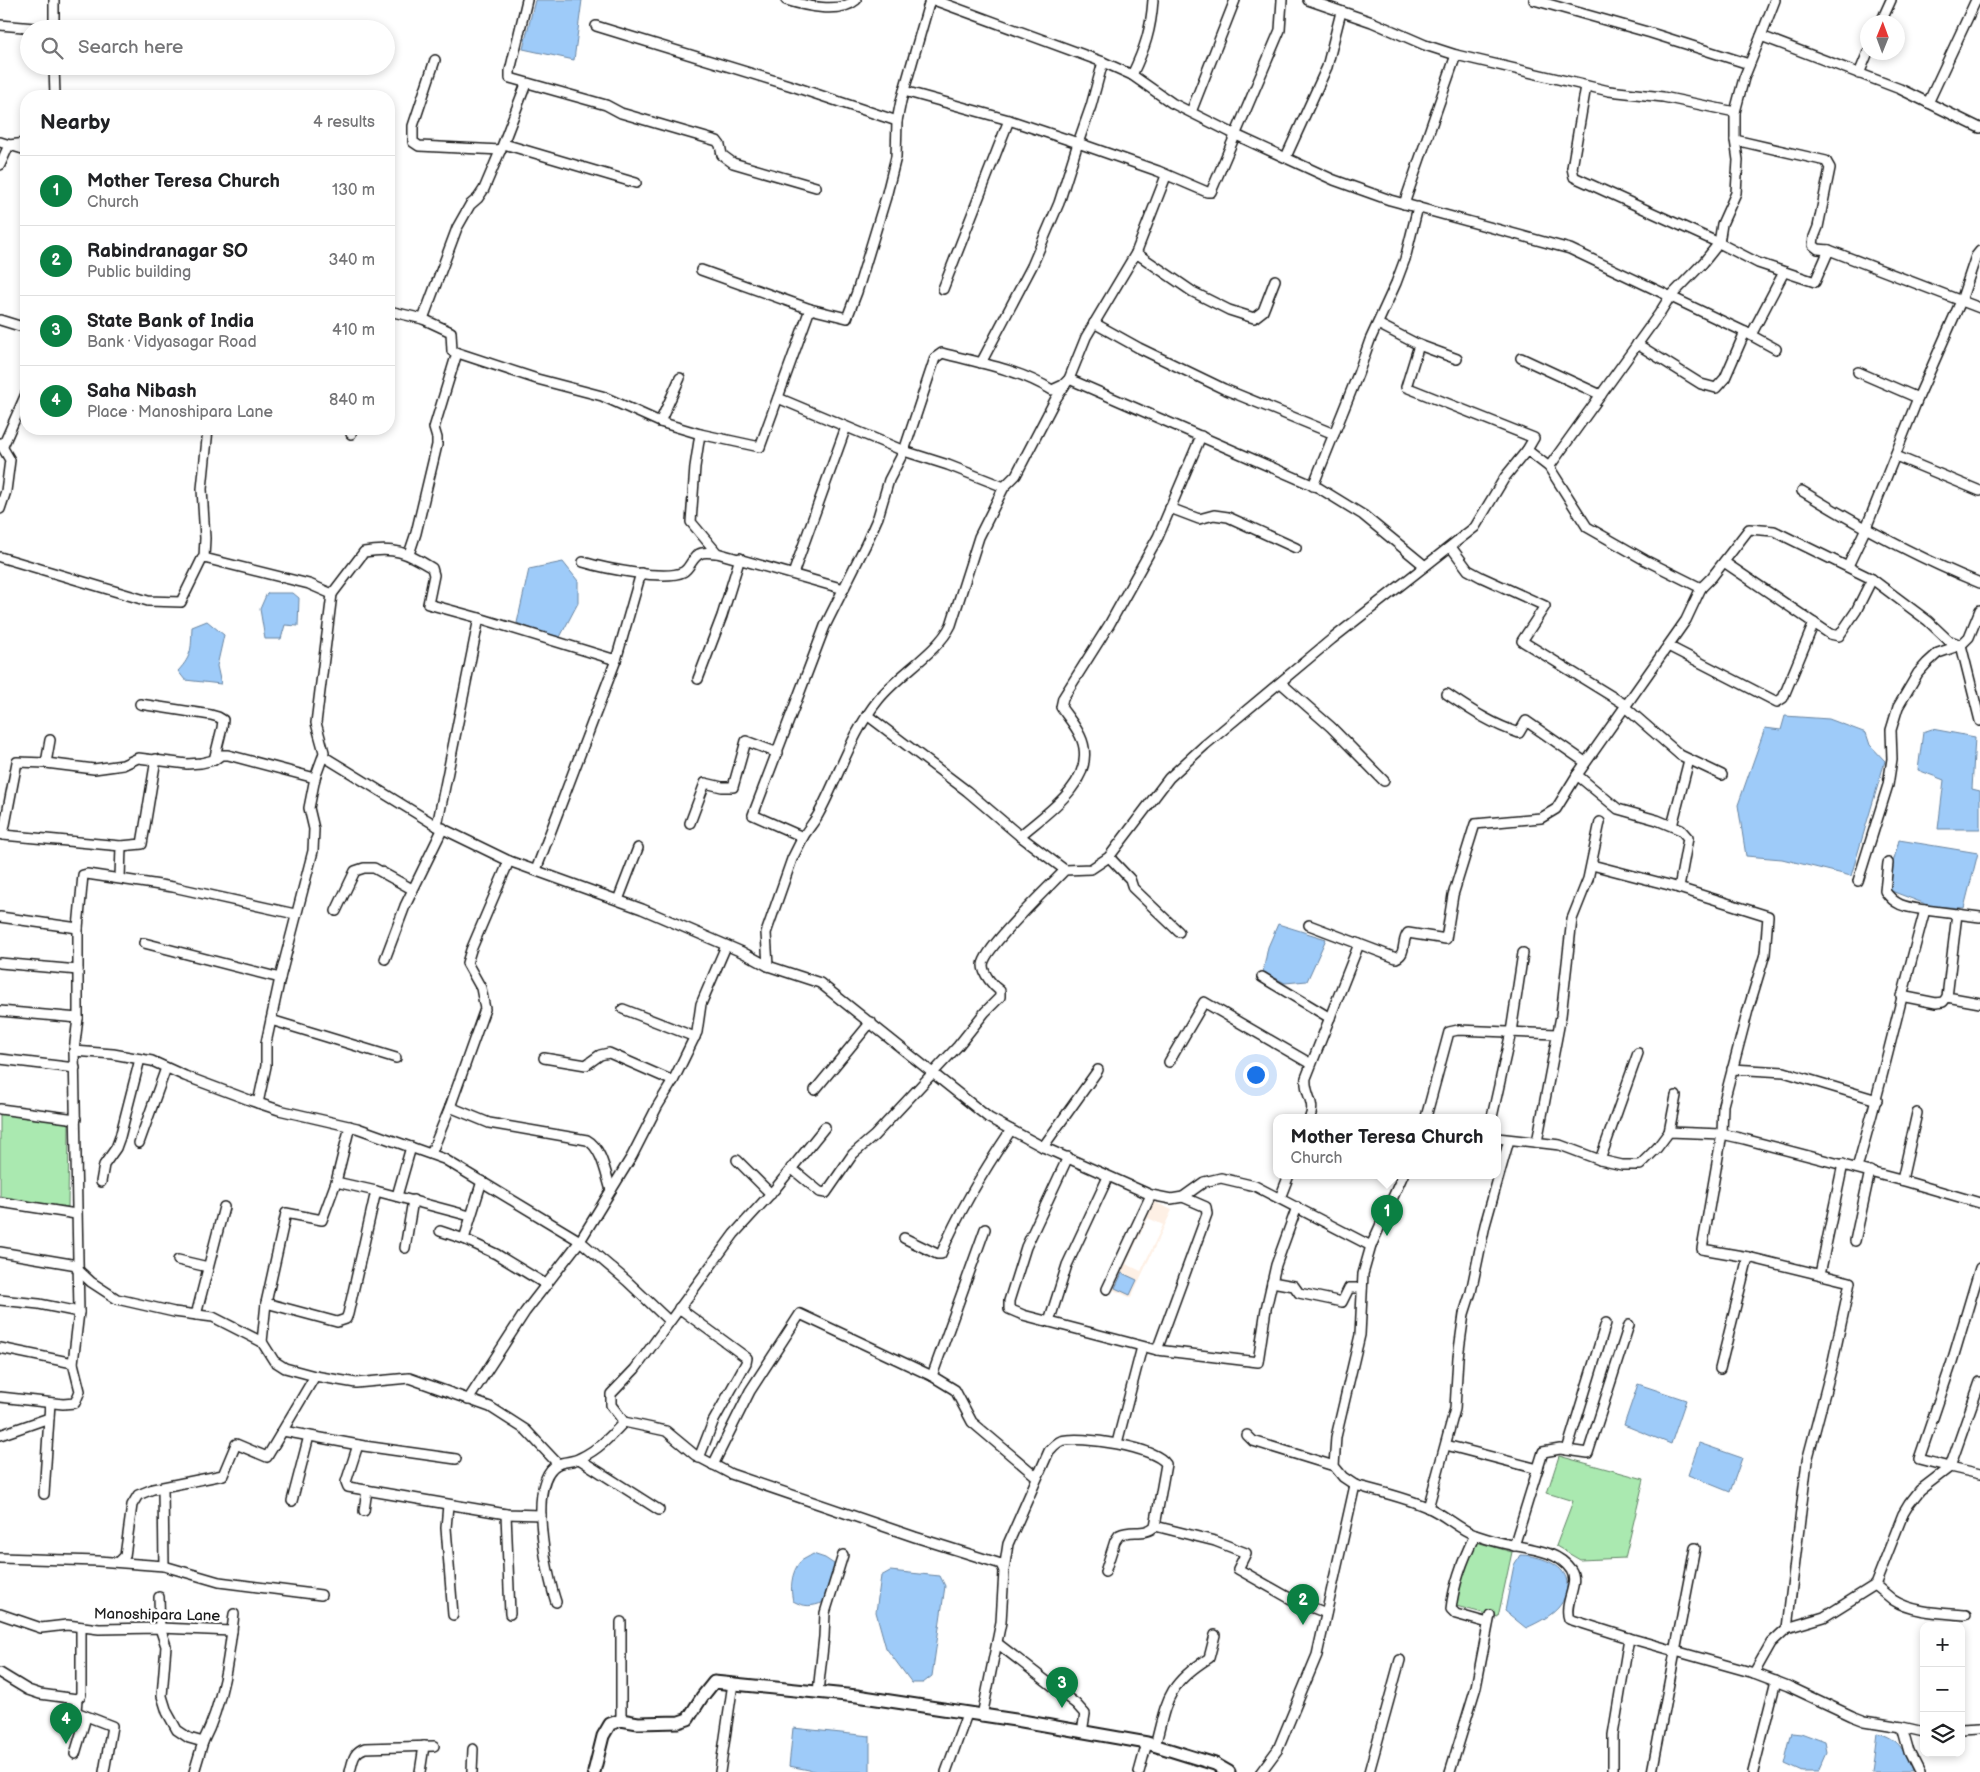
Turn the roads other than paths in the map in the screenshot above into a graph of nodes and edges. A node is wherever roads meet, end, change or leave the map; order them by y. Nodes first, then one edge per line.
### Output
1 (54, 0) edge
2 (527, 0) edge
3 (786, 0) edge
4 (856, 0) edge
5 (930, 0) edge
6 (934, 0) edge
7 (1153, 0) edge
8 (1235, 0) edge
9 (1282, 0) edge
10 (1308, 0) edge
11 (1534, 0) edge
12 (1775, 0) edge
13 (1891, 0) edge
14 (1976, 0) edge
15 (1341, 12) junction
16 (1884, 15) edge
17 (54, 20) edge
18 (0, 24) edge
19 (20, 26) edge
20 (596, 26) dead end
21 (1761, 36) junction
22 (1456, 55) junction
23 (435, 60) dead end
24 (1865, 60) edge
25 (1103, 62) junction
26 (1749, 64) junction
27 (1859, 74) junction
28 (54, 75) edge
29 (1132, 75) junction
30 (526, 84) junction
31 (1586, 86) junction
32 (55, 90) edge
33 (904, 91) junction
34 (1928, 103) junction
35 (1191, 112) junction
36 (1735, 112) junction
37 (1009, 120) junction
38 (897, 121) junction
39 (1980, 128) edge
40 (1236, 135) junction
41 (1735, 140) junction
42 (1078, 142) junction
43 (20, 143) edge
44 (4, 144) edge
45 (502, 147) junction
46 (20, 148) edge
47 (1286, 157) junction
48 (0, 165) edge
49 (1166, 176) junction
50 (636, 183) dead end
51 (816, 187) dead end
52 (1404, 204) junction
53 (1418, 207) junction
54 (1719, 243) junction
55 (1829, 250) junction
56 (1980, 251) edge
57 (1136, 253) junction
58 (701, 270) dead end
59 (1784, 272) junction
60 (1275, 280) dead end
61 (943, 289) dead end
62 (1668, 298) junction
63 (1961, 301) junction
64 (1980, 308) edge
65 (810, 309) junction
66 (395, 313) edge
67 (0, 320) edge
68 (423, 320) junction
69 (1094, 324) junction
70 (1378, 324) junction
71 (20, 326) edge
72 (1748, 334) junction
73 (1637, 344) junction
74 (1419, 345) junction
75 (1776, 349) dead end
76 (457, 353) junction
77 (1520, 358) dead end
78 (1458, 359) dead end
79 (981, 363) junction
80 (1858, 372) dead end
81 (680, 378) dead end
82 (1069, 379) junction
83 (1601, 395) junction
84 (778, 398) junction
85 (1918, 398) junction
86 (20, 406) edge
87 (660, 422) junction
88 (846, 427) junction
89 (700, 434) junction
90 (1334, 434) junction
91 (207, 435) edge
92 (1200, 436) junction
93 (1, 444) edge
94 (1527, 450) junction
95 (904, 451) junction
96 (1896, 456) junction
97 (1549, 467) junction
98 (1313, 486) junction
99 (1004, 487) junction
100 (1802, 491) dead end
101 (1980, 491) edge
102 (1170, 508) junction
103 (0, 509) edge
104 (1866, 528) junction
105 (1451, 547) junction
106 (1296, 548) dead end
107 (717, 553) junction
108 (409, 554) junction
109 (0, 557) edge
110 (204, 558) junction
111 (740, 558) junction
112 (583, 562) dead end
113 (1724, 562) junction
114 (1425, 566) junction
115 (1848, 566) junction
116 (640, 573) junction
117 (793, 574) junction
118 (1872, 579) junction
119 (1980, 583) edge
120 (1701, 588) junction
121 (844, 589) junction
122 (332, 594) junction
123 (1980, 610) edge
124 (479, 618) junction
125 (1814, 623) junction
126 (1962, 645) junction
127 (1668, 646) junction
128 (616, 660) junction
129 (698, 679) dead end
130 (1281, 683) junction
131 (1447, 694) dead end
132 (140, 704) dead end
133 (1625, 706) junction
134 (868, 715) junction
135 (1980, 721) edge
136 (50, 740) dead end
137 (778, 753) junction
138 (323, 756) junction
139 (156, 759) junction
140 (214, 760) junction
141 (1689, 760) junction
142 (1585, 762) junction
143 (46, 763) junction
144 (1577, 775) junction
145 (1722, 775) dead end
146 (315, 778) junction
147 (1384, 781) dead end
148 (690, 822) dead end
149 (1600, 822) dead end
150 (1672, 826) junction
151 (440, 827) junction
152 (2, 834) edge
153 (1020, 836) junction
154 (803, 837) junction
155 (121, 846) junction
156 (638, 848) dead end
157 (1108, 857) junction
158 (509, 861) junction
159 (1888, 862) dead end
160 (1592, 865) junction
161 (536, 870) junction
162 (1065, 870) junction
163 (120, 878) junction
164 (1858, 881) dead end
165 (1679, 888) junction
166 (412, 889) junction
167 (618, 900) junction
168 (1925, 910) junction
169 (336, 911) dead end
170 (295, 914) junction
171 (1957, 914) junction
172 (1980, 917) edge
173 (0, 918) edge
174 (1309, 925) dead end
175 (78, 928) junction
176 (1179, 932) dead end
177 (144, 943) dead end
178 (1359, 944) junction
179 (726, 946) junction
180 (1523, 953) dead end
181 (385, 958) dead end
182 (0, 963) edge
183 (768, 966) junction
184 (78, 970) junction
185 (1262, 976) dead end
186 (280, 978) junction
187 (1901, 996) junction
188 (1947, 997) junction
189 (1980, 1003) edge
190 (623, 1009) dead end
191 (0, 1011) edge
192 (78, 1018) junction
193 (1330, 1018) junction
194 (271, 1020) junction
195 (871, 1022) junction
196 (1511, 1032) junction
197 (1557, 1034) junction
198 (695, 1037) junction
199 (74, 1051) junction
200 (1638, 1053) dead end
201 (396, 1058) dead end
202 (544, 1058) dead end
203 (0, 1059) edge
204 (140, 1059) junction
205 (1169, 1062) dead end
206 (1311, 1064) junction
207 (75, 1068) junction
208 (166, 1068) junction
209 (1732, 1069) junction
210 (1098, 1070) dead end
211 (932, 1072) junction
212 (673, 1081) junction
213 (815, 1090) dead end
214 (1676, 1096) dead end
215 (1877, 1100) junction
216 (258, 1103) junction
217 (450, 1107) junction
218 (0, 1109) edge
219 (1917, 1113) dead end
220 (1310, 1114) edge
221 (1427, 1114) edge
222 (1493, 1114) edge
223 (76, 1119) junction
224 (350, 1126) junction
225 (825, 1127) dead end
226 (1011, 1130) junction
227 (1669, 1132) junction
228 (1722, 1134) junction
229 (1501, 1139) edge
230 (1508, 1140) junction
231 (1536, 1142) junction
232 (139, 1143) dead end
233 (411, 1147) junction
234 (1043, 1147) junction
235 (431, 1154) junction
236 (1068, 1157) junction
237 (737, 1160) dead end
238 (1600, 1160) junction
239 (1843, 1164) junction
240 (1501, 1166) edge
241 (791, 1168) junction
242 (1857, 1168) junction
243 (1870, 1171) junction
244 (1108, 1177) junction
245 (1287, 1179) edge
246 (1401, 1179) edge
247 (1497, 1179) edge
248 (1902, 1180) junction
249 (101, 1182) dead end
250 (336, 1182) junction
251 (482, 1182) junction
252 (611, 1190) junction
253 (376, 1191) junction
254 (771, 1194) junction
255 (1151, 1195) junction
256 (397, 1196) junction
257 (1183, 1197) junction
258 (1280, 1198) junction
259 (413, 1200) junction
260 (0, 1202) edge
261 (1980, 1203) edge
262 (224, 1207) dead end
263 (1297, 1207) junction
264 (76, 1214) junction
265 (470, 1216) junction
266 (985, 1229) dead end
267 (440, 1231) dead end
268 (904, 1238) dead end
269 (464, 1239) junction
270 (580, 1241) junction
271 (1855, 1241) dead end
272 (1370, 1246) junction
273 (405, 1248) dead end
274 (0, 1252) edge
275 (1748, 1257) junction
276 (178, 1260) dead end
277 (77, 1267) junction
278 (208, 1267) junction
279 (1980, 1268) edge
280 (1820, 1274) junction
281 (1272, 1282) junction
282 (546, 1285) junction
283 (1107, 1288) dead end
284 (1362, 1288) junction
285 (0, 1300) edge
286 (266, 1303) junction
287 (679, 1308) junction
288 (79, 1312) junction
289 (196, 1314) junction
290 (669, 1321) junction
291 (1049, 1322) junction
292 (1606, 1323) dead end
293 (1629, 1325) dead end
294 (262, 1342) junction
295 (1142, 1347) junction
296 (0, 1348) edge
297 (1157, 1350) junction
298 (73, 1363) junction
299 (1720, 1369) dead end
300 (315, 1376) junction
301 (932, 1376) junction
302 (1980, 1382) edge
303 (0, 1397) edge
304 (468, 1400) junction
305 (50, 1403) junction
306 (49, 1418) junction
307 (624, 1422) junction
308 (282, 1431) junction
309 (0, 1435) edge
310 (1247, 1435) dead end
311 (309, 1436) junction
312 (1117, 1443) junction
313 (358, 1445) junction
314 (1446, 1445) junction
315 (1567, 1450) junction
316 (579, 1459) junction
317 (456, 1460) dead end
318 (706, 1461) junction
319 (558, 1464) junction
320 (1334, 1466) junction
321 (1950, 1467) junction
322 (1538, 1469) junction
323 (1980, 1474) edge
324 (1037, 1478) junction
325 (1355, 1485) junction
326 (163, 1488) junction
327 (367, 1490) junction
328 (44, 1494) dead end
329 (292, 1501) dead end
330 (448, 1505) junction
331 (1428, 1508) junction
332 (659, 1510) dead end
333 (364, 1511) dead end
334 (506, 1514) junction
335 (541, 1515) junction
336 (1156, 1526) junction
337 (1475, 1535) junction
338 (1514, 1546) junction
339 (1695, 1548) dead end
340 (844, 1555) dead end
341 (0, 1558) edge
342 (119, 1562) junction
343 (164, 1566) junction
344 (1004, 1570) junction
345 (1105, 1572) dead end
346 (1875, 1584) junction
347 (321, 1595) dead end
348 (159, 1597) dead end
349 (556, 1602) dead end
350 (1326, 1613) junction
351 (0, 1614) edge
352 (234, 1614) dead end
353 (510, 1614) dead end
354 (452, 1615) dead end
355 (1966, 1615) dead end
356 (621, 1622) dead end
357 (81, 1627) junction
358 (160, 1628) junction
359 (1787, 1628) junction
360 (232, 1631) junction
361 (1215, 1635) dead end
362 (1629, 1638) junction
363 (997, 1643) junction
364 (1674, 1651) junction
365 (1400, 1660) dead end
366 (0, 1673) edge
367 (1754, 1673) junction
368 (1776, 1682) junction
369 (733, 1683) junction
370 (818, 1692) junction
371 (77, 1699) junction
372 (967, 1714) junction
373 (982, 1716) junction
374 (86, 1717) junction
375 (621, 1720) junction
376 (1902, 1727) junction
377 (1980, 1728) edge
378 (1965, 1730) edge
379 (1920, 1731) edge
380 (1082, 1732) junction
381 (203, 1742) junction
382 (1151, 1745) junction
383 (424, 1746) junction
384 (434, 1746) dead end
385 (473, 1749) dead end
386 (75, 1754) dead end
387 (104, 1772) edge
388 (194, 1772) edge
389 (350, 1772) edge
390 (420, 1772) edge
391 (472, 1772) edge
392 (594, 1772) edge
393 (720, 1772) edge
394 (946, 1772) edge
395 (1139, 1772) edge
396 (1229, 1772) edge
397 (1261, 1772) edge
398 (1369, 1772) edge
399 (1450, 1772) edge
400 (1613, 1772) edge
401 (1652, 1772) edge
402 (1753, 1772) edge
403 (1919, 1772) edge

1 - 17 street
2 - 30 street
3 - 4 street
5 - 33 street
6 - 25 street
7 - 29 street
8 - 35 street
9 - 40 street
10 - 15 street
11 - 26 street
12 - 21 street
13 - 16 street
14 - 34 street
15 - 22 street
15 - 47 street
18 - 19 street
20 - 38 street
21 - 26 street
21 - 27 street
22 - 31 street
22 - 52 street
23 - 45 street
24 - 27 street
25 - 29 street
25 - 42 street
26 - 36 street
27 - 34 street
28 - 32 street
29 - 35 street
30 - 45 street
30 - 51 street
31 - 36 street
31 - 54 street
33 - 37 street
33 - 38 street
34 - 39 street
35 - 40 street
36 - 41 street
37 - 42 street
37 - 61 street
38 - 65 street
40 - 47 street
40 - 49 street
41 - 54 street
41 - 55 street
42 - 49 street
42 - 79 street
43 - 44 street
44 - 46 street
44 - 48 street
45 - 50 street
45 - 68 street
47 - 52 street
49 - 57 street
52 - 53 street
53 - 62 street
53 - 70 street
54 - 59 street
54 - 62 street
55 - 59 street
55 - 63 street
56 - 63 street
57 - 60 street
57 - 69 street
58 - 65 street
59 - 72 street
62 - 72 street
62 - 73 street
63 - 64 street
63 - 85 street
65 - 84 street
66 - 68 street
67 - 71 street
68 - 76 street
69 - 82 street
69 - 90 street
70 - 74 street
70 - 90 street
72 - 73 street
72 - 75 street
73 - 83 street
74 - 78 street
74 - 94 street
76 - 87 street
76 - 108 street
77 - 83 street
79 - 82 street
79 - 95 street
80 - 85 street
81 - 87 street
82 - 92 street
82 - 99 street
83 - 97 street
84 - 88 street
84 - 89 street
85 - 96 street
86 - 93 street
87 - 89 street
88 - 95 street
88 - 117 street
89 - 107 street
90 - 98 street
91 - 110 street
92 - 98 street
92 - 102 street
93 - 103 street
94 - 97 street
94 - 105 street
95 - 99 street
95 - 121 street
96 - 101 street
96 - 104 street
97 - 120 street
98 - 114 street
99 - 134 street
100 - 104 street
102 - 106 street
102 - 153 street
104 - 115 street
104 - 119 street
105 - 114 street
105 - 133 street
107 - 111 street
107 - 116 street
108 - 122 street
108 - 124 street
109 - 110 street
110 - 122 street
111 - 117 street
111 - 129 street
112 - 116 street
113 - 115 street
113 - 120 street
113 - 125 street
114 - 130 street
115 - 118 street
116 - 128 street
117 - 121 street
118 - 125 street
118 - 126 street
120 - 127 street
121 - 137 street
122 - 138 street
123 - 126 street
124 - 128 street
124 - 151 street
125 - 127 street
126 - 135 street
126 - 164 street
127 - 133 street
128 - 161 street
130 - 147 street
130 - 157 street
131 - 142 street
132 - 140 street
133 - 141 street
133 - 142 street
134 - 153 street
134 - 154 street
136 - 143 street
137 - 148 street
137 - 154 street
138 - 146 street
138 - 151 street
139 - 140 street
139 - 143 street
139 - 155 street
140 - 146 street
141 - 145 street
141 - 150 street
142 - 144 street
143 - 152 street
144 - 150 street
144 - 178 street
146 - 170 street
149 - 160 street
150 - 165 street
151 - 158 street
151 - 166 street
152 - 155 street
153 - 162 street
154 - 183 street
155 - 163 street
156 - 167 street
157 - 162 street
157 - 176 street
158 - 161 street
158 - 217 street
159 - 168 street
160 - 165 street
160 - 197 street
161 - 167 street
162 - 211 street
163 - 170 street
163 - 175 street
165 - 209 street
166 - 169 street
166 - 181 street
167 - 179 street
168 - 171 street
168 - 187 street
170 - 186 street
171 - 172 street
171 - 188 street
173 - 175 street
174 - 178 street
175 - 184 street
177 - 186 street
178 - 193 street
179 - 183 street
179 - 198 street
180 - 196 street
182 - 184 street
183 - 195 street
184 - 192 street
185 - 193 street
186 - 194 street
187 - 188 street
187 - 215 street
188 - 189 street
190 - 198 street
191 - 192 street
192 - 199 street
193 - 206 street
194 - 201 street
194 - 216 street
195 - 211 street
195 - 213 street
196 - 197 street
196 - 221 street
196 - 222 street
197 - 231 street
198 - 212 street
199 - 204 street
199 - 207 street
200 - 238 street
202 - 212 street
203 - 207 street
204 - 208 street
204 - 249 street
205 - 206 street
206 - 220 street
207 - 223 street
208 - 216 street
208 - 232 street
209 - 215 street
209 - 228 street
210 - 234 street
211 - 226 street
211 - 241 street
212 - 252 street
214 - 227 street
215 - 242 street
216 - 224 street
217 - 235 street
217 - 252 street
218 - 223 street
219 - 248 street
223 - 264 street
224 - 233 street
224 - 250 street
225 - 241 street
226 - 234 street
226 - 268 street
227 - 228 street
227 - 238 street
228 - 239 street
228 - 275 street
229 - 230 street
230 - 231 street
230 - 240 street
231 - 238 street
233 - 235 street
233 - 256 street
234 - 236 street
235 - 251 street
236 - 244 street
236 - 291 street
237 - 254 street
239 - 242 street
239 - 280 street
241 - 254 street
242 - 243 street
243 - 248 street
243 - 271 street
244 - 255 street
244 - 291 street
245 - 258 street
246 - 272 street
247 - 314 street
248 - 261 street
250 - 253 street
250 - 286 street
251 - 265 street
251 - 270 street
252 - 270 street
253 - 256 street
253 - 286 street
254 - 287 street
255 - 257 street
255 - 283 street
256 - 259 street
257 - 258 street
257 - 297 street
258 - 263 street
259 - 265 street
259 - 273 street
260 - 264 street
262 - 278 street
263 - 272 street
263 - 281 street
264 - 277 street
265 - 269 street
266 - 301 street
267 - 269 street
269 - 282 street
270 - 282 street
270 - 290 street
272 - 284 street
274 - 277 street
275 - 280 street
275 - 299 street
276 - 278 street
277 - 288 street
277 - 289 street
278 - 289 street
279 - 321 street
280 - 359 street
281 - 284 street
281 - 297 street
282 - 304 street
284 - 320 street
285 - 288 street
286 - 294 street
287 - 290 street
287 - 318 street
288 - 298 street
289 - 294 street
290 - 307 street
291 - 295 street
292 - 315 street
293 - 315 street
294 - 300 street
295 - 297 street
295 - 312 street
296 - 298 street
298 - 305 street
300 - 304 street
300 - 308 street
301 - 318 street
301 - 324 street
302 - 321 street
303 - 305 street
304 - 319 street
305 - 306 street
306 - 309 street
306 - 328 street
307 - 316 street
307 - 318 street
308 - 311 street
308 - 326 street
310 - 320 street
311 - 313 street
311 - 329 street
312 - 324 street
312 - 336 street
313 - 317 street
313 - 327 street
314 - 322 street
314 - 331 street
315 - 322 street
316 - 319 street
316 - 332 street
318 - 344 street
319 - 335 street
320 - 325 street
321 - 323 street
321 - 346 street
322 - 338 street
324 - 344 street
325 - 331 street
325 - 350 street
326 - 342 street
326 - 343 street
327 - 330 street
327 - 333 street
330 - 334 street
330 - 354 street
331 - 337 street
334 - 335 street
334 - 353 street
335 - 349 street
336 - 345 street
336 - 350 street
337 - 338 street
337 - 399 street
338 - 362 street
339 - 364 street
340 - 370 street
341 - 342 street
342 - 343 street
343 - 347 street
344 - 363 street
346 - 355 street
346 - 359 street
348 - 358 street
350 - 397 street
351 - 357 street, Manoshipara Lane
352 - 360 street
356 - 375 street
357 - 358 street, Manoshipara Lane
357 - 371 street, Manoshipara Lane
358 - 360 street, Manoshipara Lane
358 - 381 street
359 - 367 street
360 - 381 street
361 - 382 street
362 - 364 street
362 - 400 street
363 - 373 street
363 - 380 street
364 - 367 street
364 - 401 street
365 - 398 street
366 - 371 street
367 - 368 street
368 - 376 street
368 - 402 street
369 - 370 street
369 - 375 street
369 - 393 street
370 - 372 street
371 - 374 street
372 - 373 street
372 - 394 street
373 - 380 street
374 - 386 street
374 - 387 street
375 - 392 street
376 - 379 street
376 - 403 street
377 - 378 street
380 - 382 street
381 - 388 street
382 - 395 street
382 - 396 street
383 - 384 street
383 - 389 street
383 - 390 street
385 - 391 street

